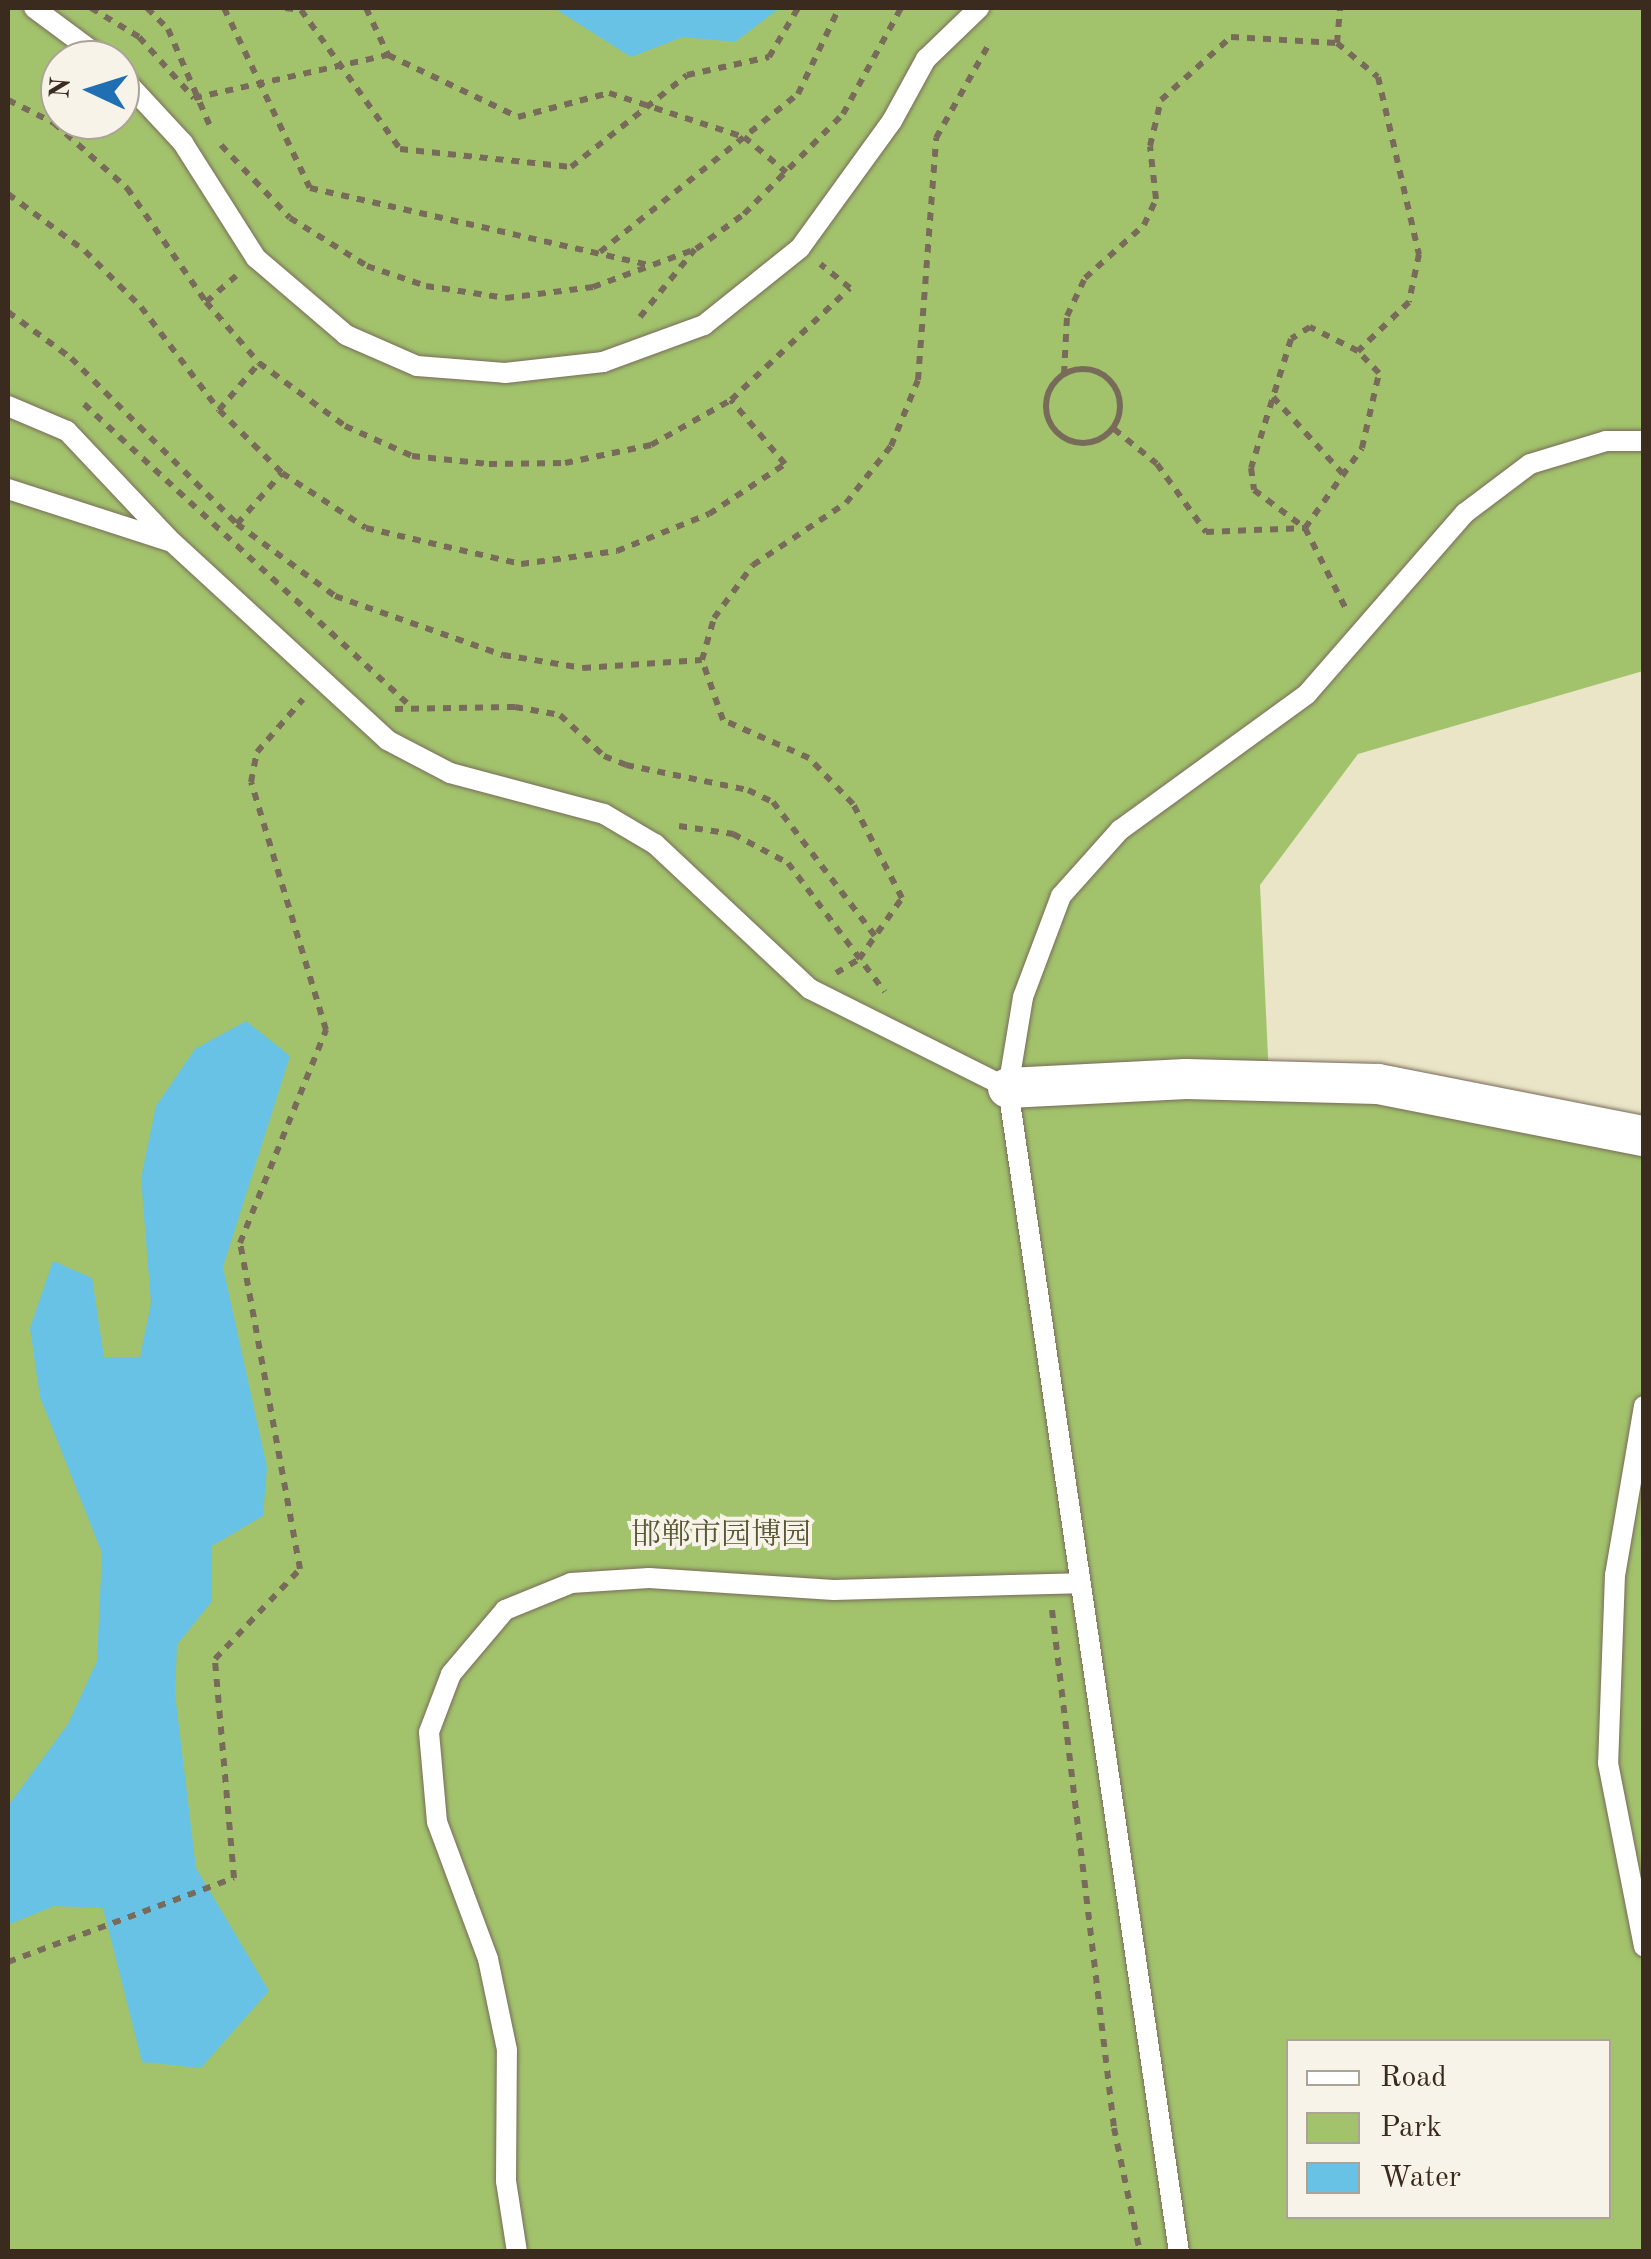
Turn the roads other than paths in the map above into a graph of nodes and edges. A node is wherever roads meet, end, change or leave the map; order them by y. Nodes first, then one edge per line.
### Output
1 (34, 8) edge
2 (979, 8) edge
3 (77, 40) edge
4 (140, 97) edge
5 (8, 406) edge
6 (1644, 441) edge
7 (8, 489) edge
8 (172, 542) junction
9 (1008, 1088) junction
10 (1644, 1136) edge
11 (1644, 1406) edge
12 (1078, 1583) junction
13 (1644, 1946) edge
14 (517, 2252) edge
15 (1178, 2252) edge

1 - 3 lane
2 - 4 lane
5 - 8 lane
6 - 9 lane
7 - 8 lane
8 - 9 lane
9 - 10 street
9 - 12 lane
11 - 13 lane
12 - 14 lane
12 - 15 lane

